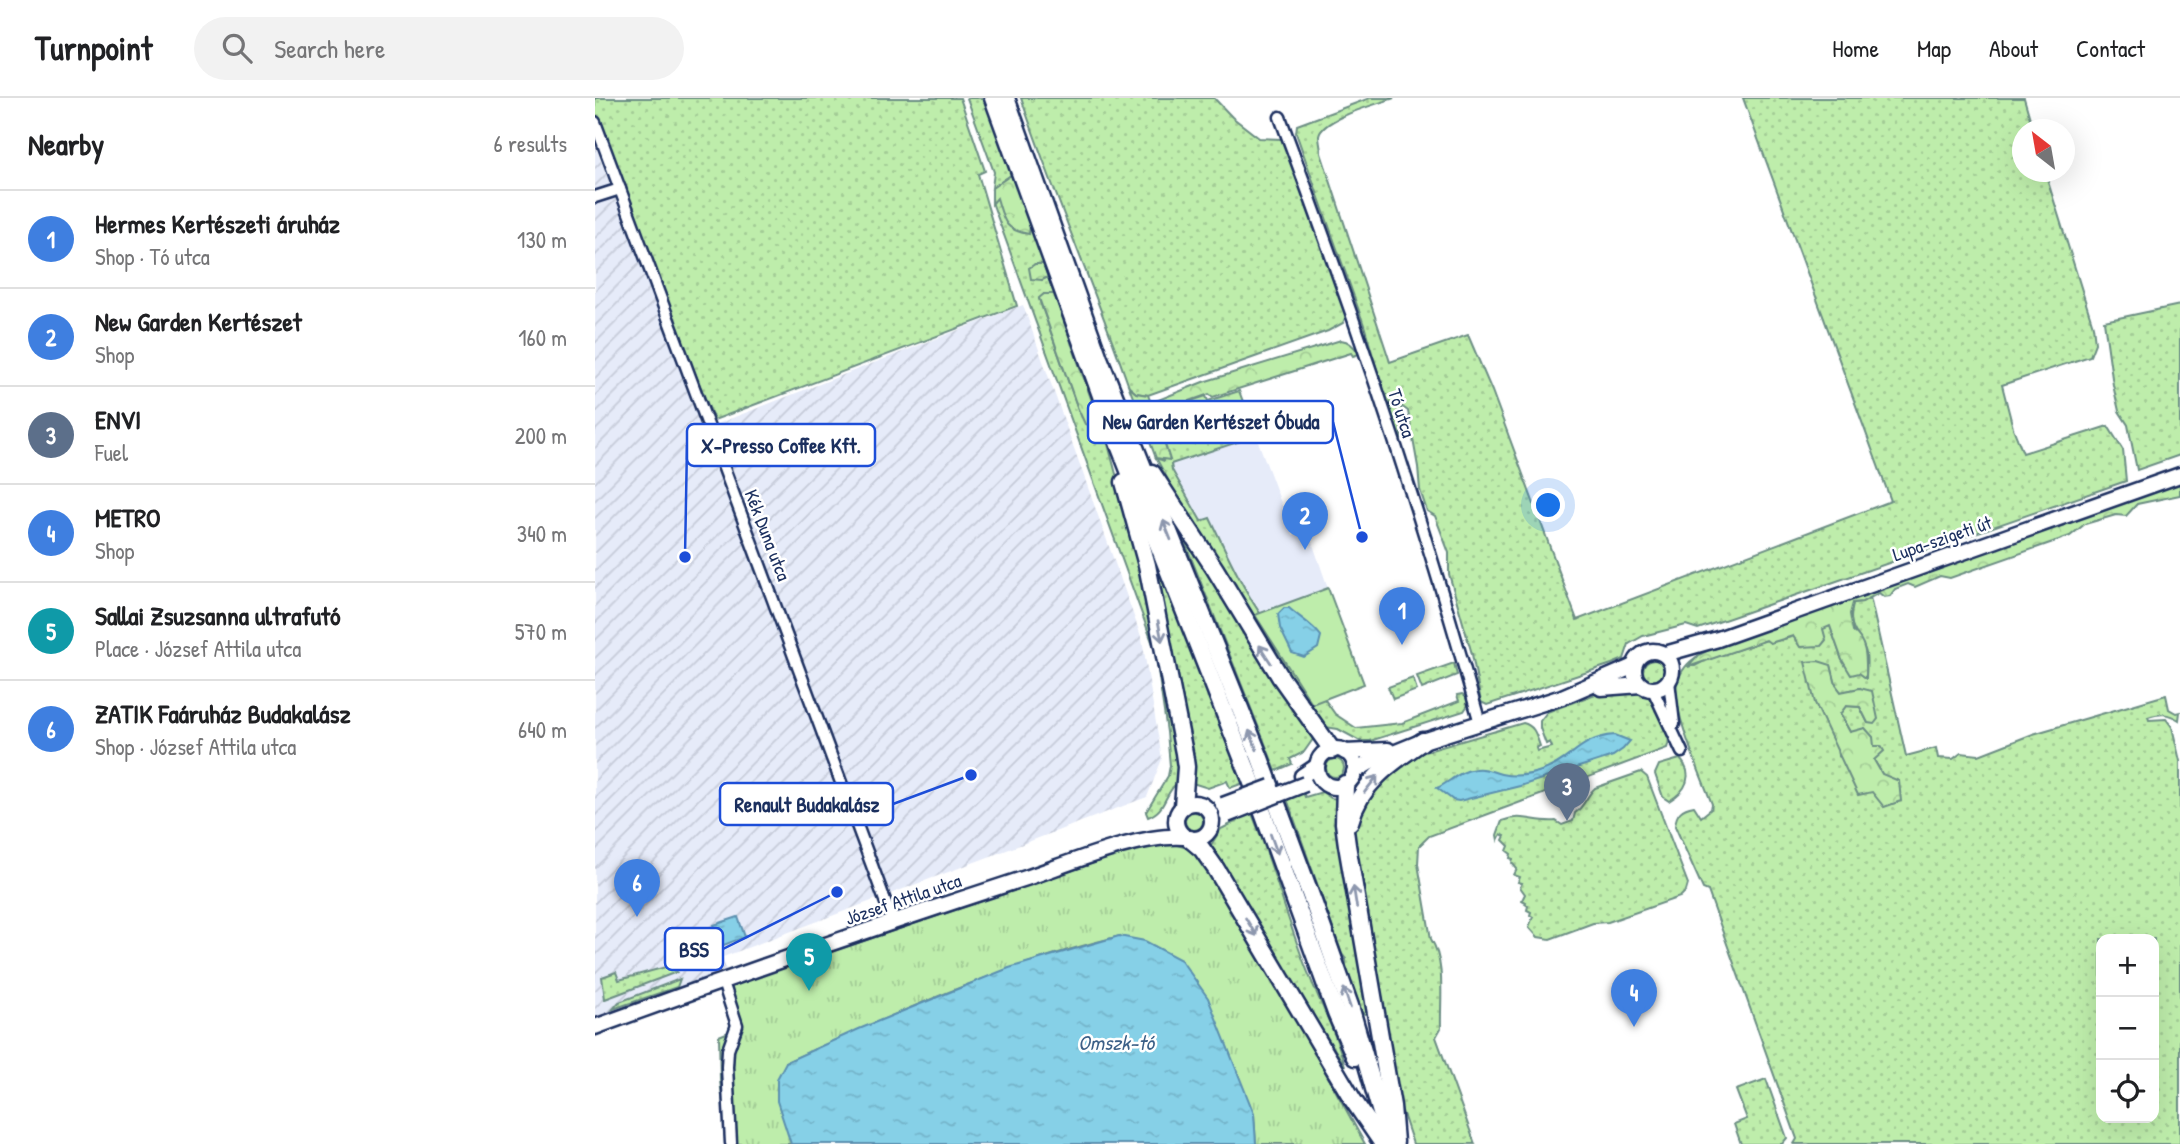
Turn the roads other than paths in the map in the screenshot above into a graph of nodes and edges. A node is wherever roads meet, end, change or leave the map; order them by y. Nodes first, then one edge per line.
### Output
1 (993, 98) edge
2 (1006, 98) edge
3 (1280, 117) dead end
4 (595, 122) edge
5 (620, 189) junction
6 (595, 197) edge
7 (1126, 445) junction
8 (2180, 475) edge
9 (1718, 639) junction
10 (1665, 654) junction
11 (1634, 666) junction
12 (1671, 678) junction
13 (1647, 688) junction
14 (1562, 697) junction
15 (1480, 723) junction
16 (1676, 735) junction
17 (1423, 741) junction
18 (1339, 751) junction
19 (1682, 752) dead end
20 (1317, 766) junction
21 (1349, 778) junction
22 (1304, 780) junction
23 (1322, 781) junction
24 (1206, 807) junction
25 (1180, 810) junction
26 (1225, 810) junction
27 (1212, 825) junction
28 (1187, 838) junction
29 (1347, 845) junction
30 (1106, 852) junction
31 (893, 922) junction
32 (723, 982) junction
33 (595, 1027) edge
34 (730, 1143) edge
35 (1383, 1144) edge
36 (1390, 1144) edge
37 (1395, 1144) edge

1 - 7 main road
2 - 7 main road
3 - 15 street, Tó utca
4 - 5 street, Kék Duna utca
5 - 6 street
5 - 31 street, Kék Duna utca
18 -> 7 main road
7 -> 25 main road
7 - 36 main road
8 - 9 street, Lupa-szigeti út
9 - 10 street, Lupa-szigeti út
9 - 12 street, Lupa-szigeti út
10 - 11 street, Lupa-szigeti út
10 - 12 street
11 - 13 street
11 - 14 street, Lupa-szigeti út
12 - 13 street, Lupa-szigeti út
12 - 16 street
13 - 14 street, Lupa-szigeti út
13 - 16 street
14 - 15 street, Lupa-szigeti út
15 - 17 street, Lupa-szigeti út
16 - 19 street
17 - 18 street, Lupa-szigeti út
17 - 21 street, Lupa-szigeti út
29 -> 17 main road
18 - 20 street
18 - 21 street
20 - 22 street
20 - 23 street
21 - 23 street
21 - 29 main road
22 - 23 street
22 - 26 street, bridge
24 - 25 street
24 - 26 street
24 - 27 street
25 - 28 street
25 - 30 street, József Attila utca
26 - 27 street
27 - 28 street
28 - 30 street, József Attila utca
28 -> 35 main road
37 -> 29 main road
30 - 31 street, József Attila utca
31 - 32 street, József Attila utca
32 - 33 street, József Attila utca
32 - 34 street

